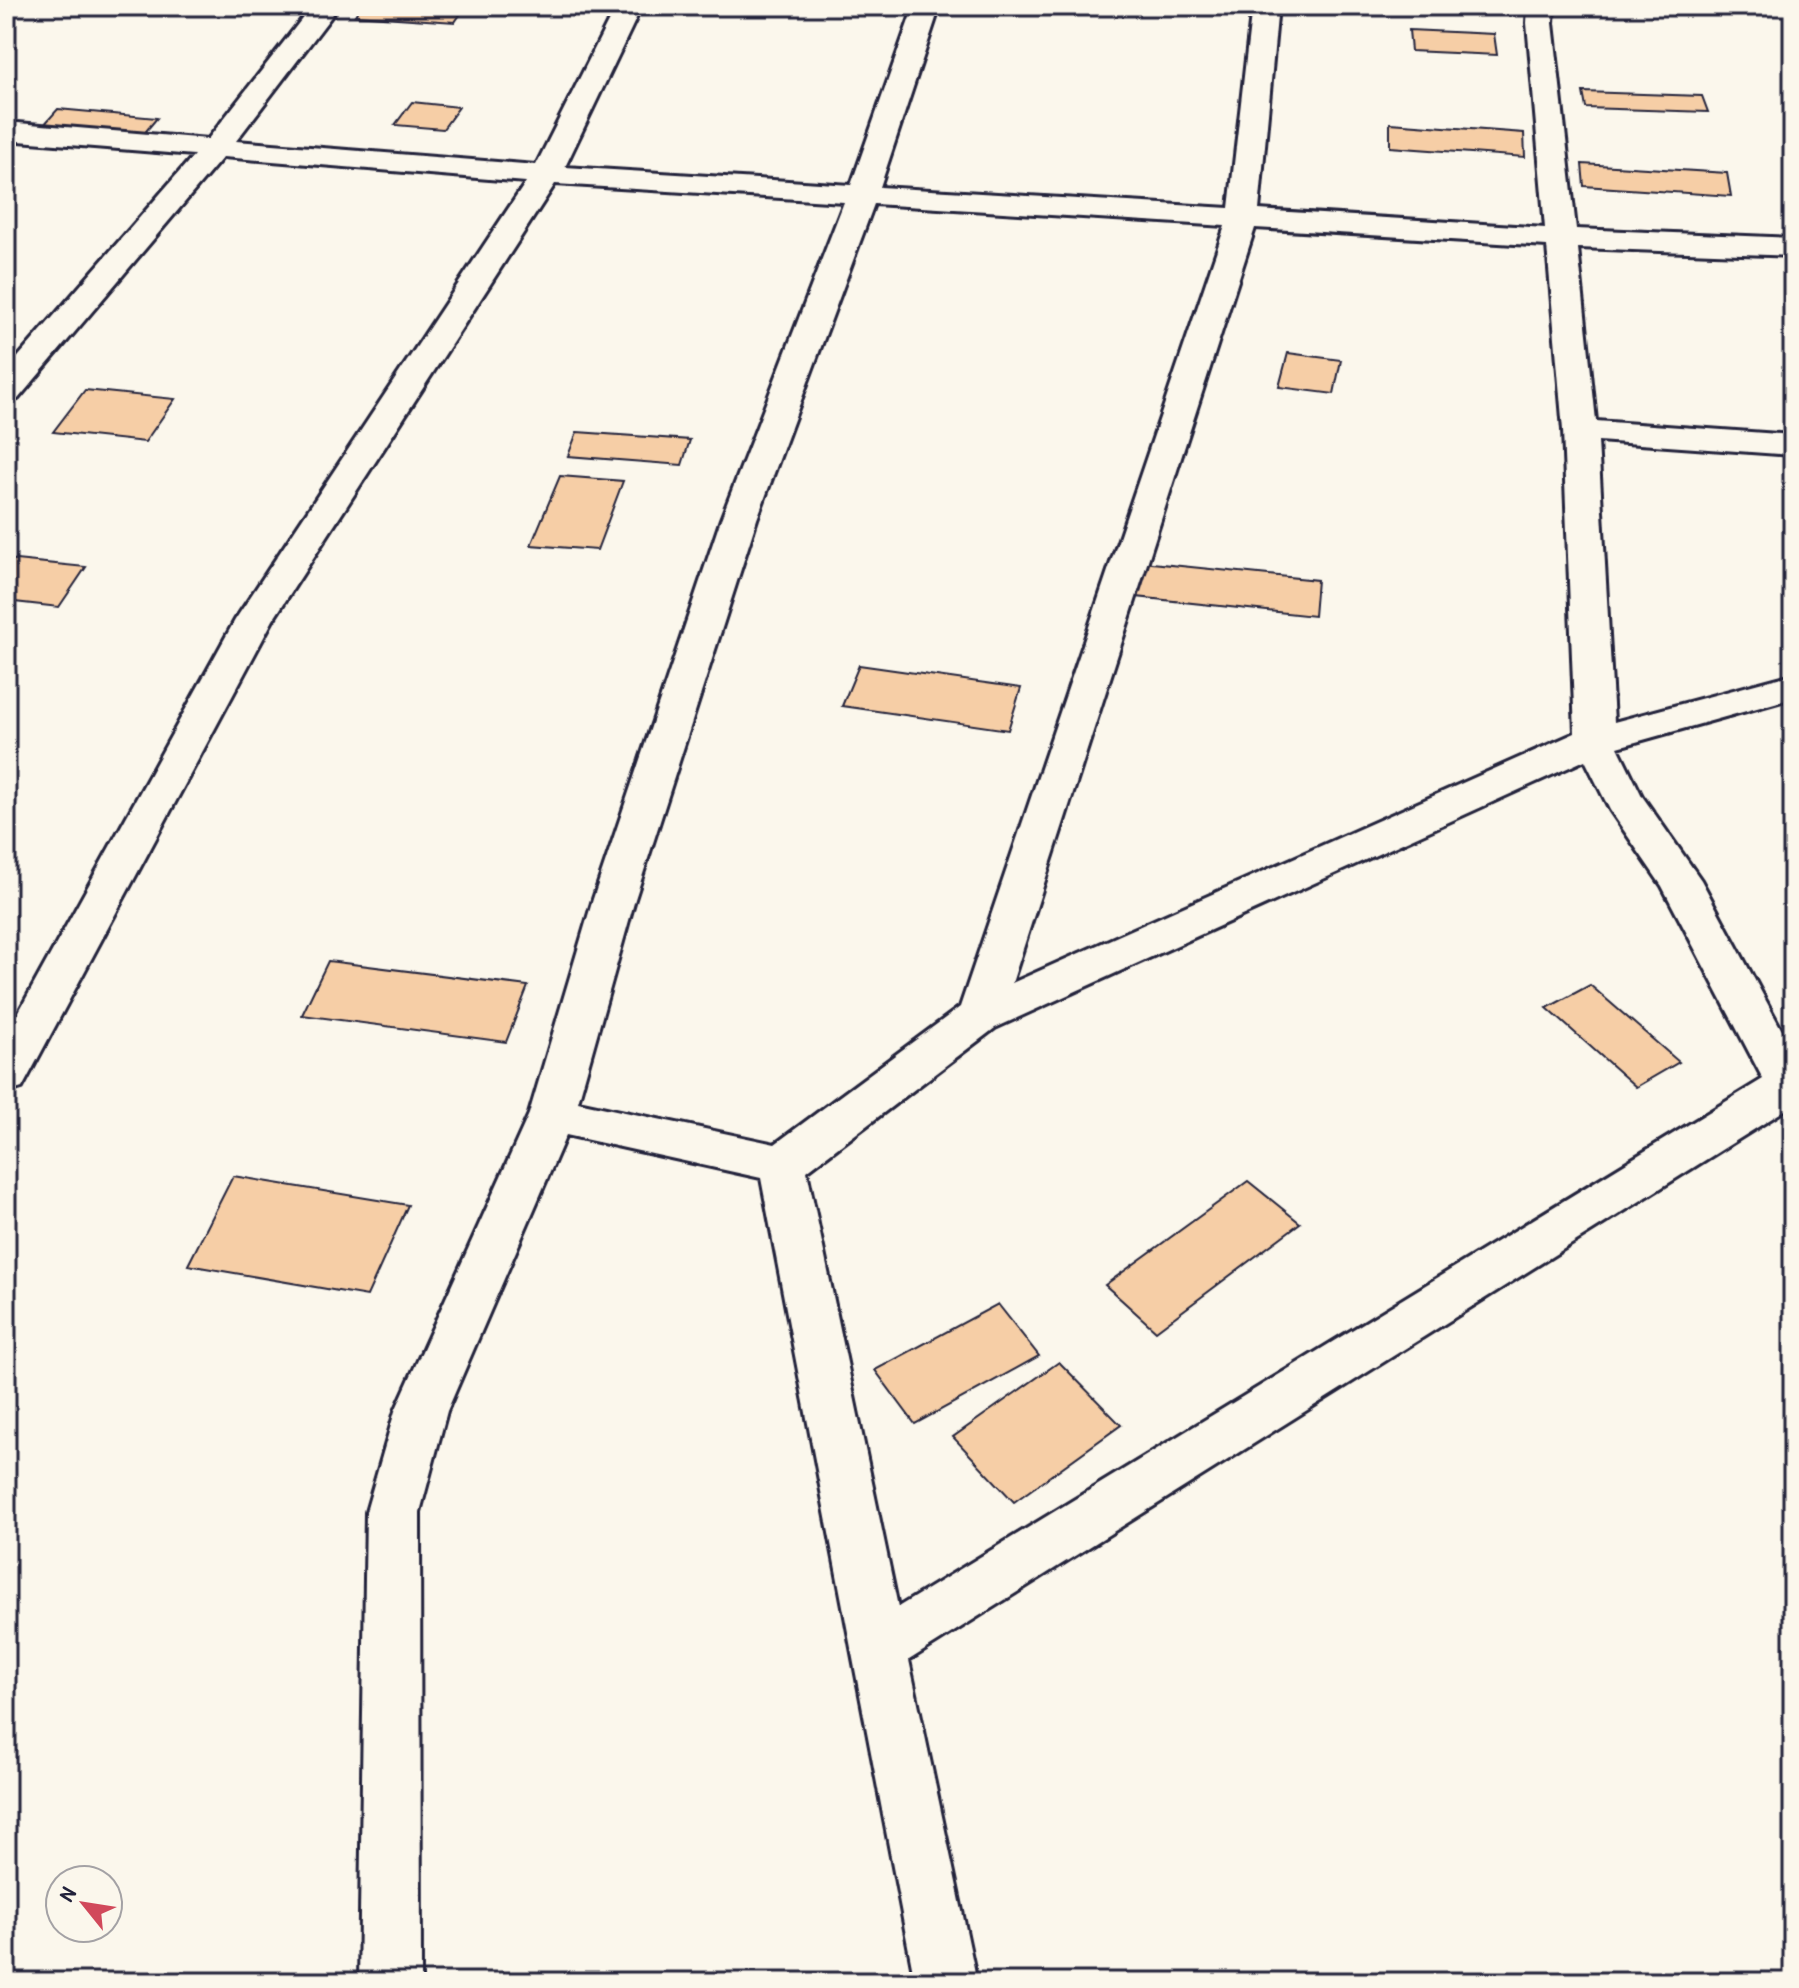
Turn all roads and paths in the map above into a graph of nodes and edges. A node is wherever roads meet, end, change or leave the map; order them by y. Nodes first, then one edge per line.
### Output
1 (326, 6) edge
2 (629, 6) edge
3 (927, 6) edge
4 (1265, 6) edge
5 (1541, 6) edge
6 (6, 131) edge
7 (215, 149) junction
8 (546, 175) junction
9 (862, 195) junction
10 (1243, 219) junction
11 (1563, 238) junction
12 (1793, 247) edge
13 (6, 392) edge
14 (1580, 430) junction
15 (1793, 445) edge
16 (1793, 686) edge
17 (1595, 740) junction
18 (979, 1016) junction
19 (6, 1076) edge
20 (1791, 1084) edge
21 (552, 1114) junction
22 (782, 1164) junction
23 (878, 1649) junction
24 (390, 1982) edge
25 (946, 1982) edge

1 - 7 street
2 - 8 street
3 - 9 street
4 - 10 street
5 - 11 street
6 - 7 street
7 - 8 street
7 - 13 street
8 - 9 street
8 - 19 street
9 - 10 street
9 - 21 street
10 - 11 street
10 - 18 street
11 - 12 street
11 - 14 street
14 - 15 street
14 - 17 street
16 - 17 street
17 - 18 street
17 - 20 street
18 - 22 street
20 - 23 street
21 - 22 street
21 - 24 street
22 - 23 street
23 - 25 street

